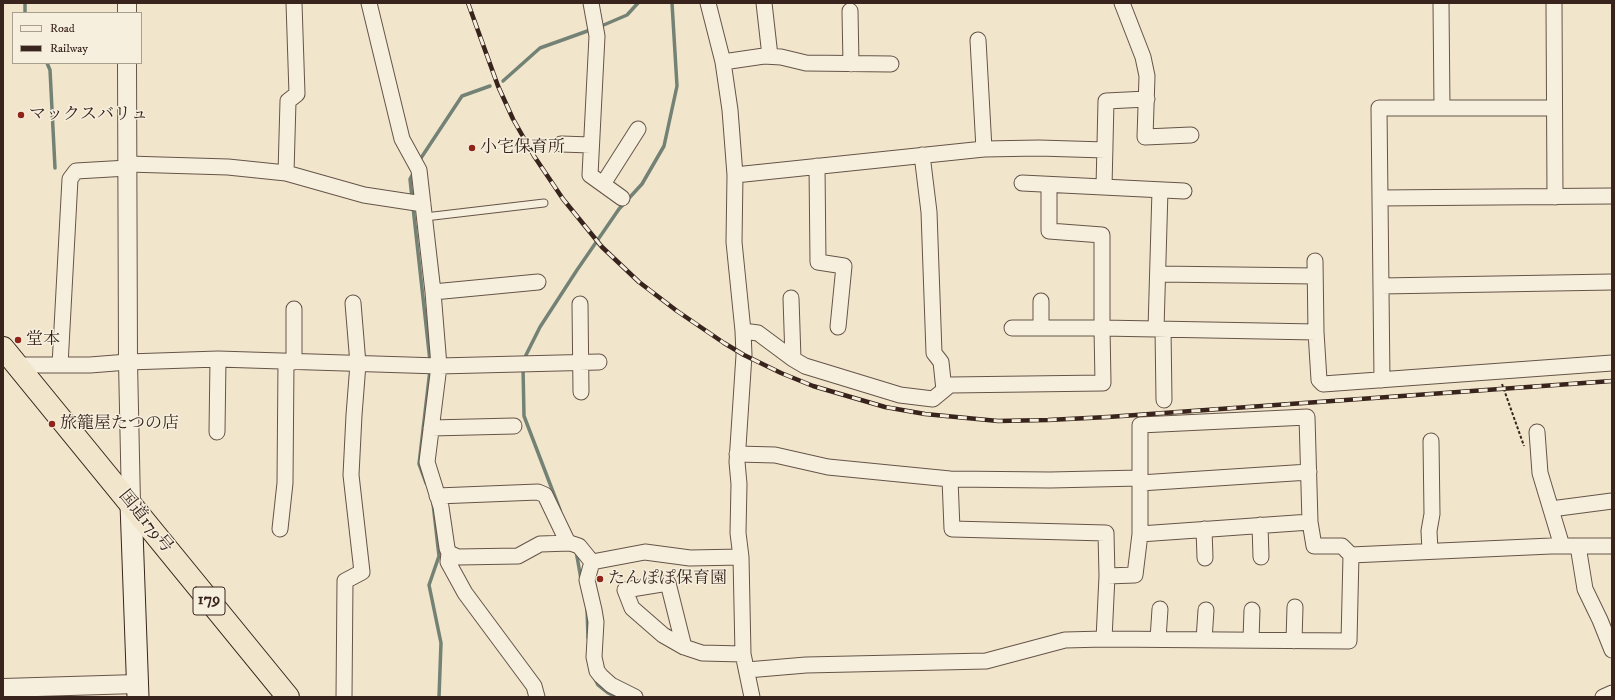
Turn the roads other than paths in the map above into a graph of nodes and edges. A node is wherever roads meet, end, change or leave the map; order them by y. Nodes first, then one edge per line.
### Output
1 (294, 3) edge
2 (369, 3) edge
3 (591, 3) edge
4 (708, 3) edge
5 (764, 3) edge
6 (1122, 3) edge
7 (1441, 3) edge
8 (1554, 3) edge
9 (850, 11) dead end
10 (978, 40) dead end
11 (770, 56) junction
12 (723, 62) junction
13 (127, 64) edge
14 (851, 64) junction
15 (891, 64) dead end
16 (1147, 99) junction
17 (1442, 108) junction
18 (1554, 108) junction
19 (638, 130) dead end
20 (1191, 135) dead end
21 (561, 144) dead end
22 (591, 145) junction
23 (984, 149) junction
24 (1105, 150) junction
25 (922, 155) junction
26 (128, 166) junction
27 (817, 166) junction
28 (286, 173) junction
29 (735, 175) junction
30 (1022, 183) dead end
31 (603, 184) junction
32 (1049, 185) junction
33 (1104, 187) junction
34 (1160, 190) junction
35 (1184, 191) dead end
36 (1612, 196) edge
37 (1555, 197) junction
38 (622, 198) dead end
39 (1380, 198) junction
40 (544, 203) dead end
41 (424, 210) junction
42 (1315, 261) dead end
43 (1158, 274) junction
44 (1315, 276) junction
45 (538, 282) dead end
46 (1612, 282) edge
47 (1381, 286) junction
48 (433, 292) junction
49 (791, 298) dead end
50 (1041, 301) dead end
51 (353, 303) dead end
52 (580, 304) dead end
53 (294, 309) dead end
54 (838, 327) dead end
55 (1012, 328) dead end
56 (1041, 328) junction
57 (1102, 328) junction
58 (1159, 329) junction
59 (743, 331) junction
60 (1316, 332) junction
61 (3, 348) edge
62 (218, 359) junction
63 (793, 359) junction
64 (128, 362) junction
65 (290, 362) junction
66 (580, 362) junction
67 (599, 362) dead end
68 (1612, 363) edge
69 (358, 364) junction
70 (17, 365) junction
71 (60, 365) junction
72 (439, 366) junction
73 (1382, 380) junction
74 (944, 390) junction
75 (581, 392) dead end
76 (1164, 400) dead end
77 (514, 426) dead end
78 (431, 428) junction
79 (217, 432) dead end
80 (1537, 432) dead end
81 (1431, 441) dead end
82 (738, 454) junction
83 (1309, 472) junction
84 (950, 479) junction
85 (1140, 481) junction
86 (437, 496) junction
87 (1612, 501) edge
88 (131, 504) junction
89 (1551, 509) junction
90 (1310, 522) junction
91 (1260, 525) junction
92 (280, 529) dead end
93 (1204, 529) junction
94 (1140, 534) junction
95 (568, 544) junction
96 (1562, 546) junction
97 (1578, 546) junction
98 (1612, 546) edge
99 (1430, 551) junction
100 (449, 553) junction
101 (1351, 555) junction
102 (741, 556) junction
103 (1261, 557) dead end
104 (1205, 558) dead end
105 (592, 562) junction
106 (1107, 576) junction
107 (1295, 607) dead end
108 (1160, 609) dead end
109 (1206, 610) dead end
110 (1252, 610) dead end
111 (1104, 639) junction
112 (1158, 639) junction
113 (1204, 640) junction
114 (1250, 640) junction
115 (1294, 641) junction
116 (684, 647) junction
117 (1612, 650) edge
118 (743, 654) junction
119 (747, 670) junction
120 (3, 688) edge
121 (137, 691) edge
122 (1612, 693) edge
123 (288, 697) edge
124 (344, 697) edge
125 (537, 697) edge
126 (635, 697) edge
127 (752, 697) edge
128 (1603, 697) edge

1 - 28 street
2 - 41 street
3 - 22 street
4 - 12 street
5 - 11 street
6 - 16 street
7 - 17 street
8 - 18 street
9 - 14 street
10 - 23 street
11 - 12 street
11 - 14 street
12 - 29 street
13 - 26 street
14 - 15 street
16 - 20 street
16 - 24 street
17 - 18 street
17 - 39 street
18 - 37 street
19 - 31 street
21 - 22 street
22 - 31 street
23 - 24 street
23 - 25 street
24 - 33 street
25 - 27 street
25 - 74 street
26 - 28 street
26 - 64 street
26 - 71 street
27 - 29 street
27 - 54 street
28 - 41 street
29 - 59 street
30 - 32 street
31 - 38 street
32 - 33 street
32 - 57 street
33 - 34 street
34 - 35 street
34 - 43 street
36 - 37 street
37 - 39 street
39 - 47 street
40 - 41 lane
41 - 48 street
42 - 44 street
43 - 44 street
43 - 58 street
44 - 60 street
45 - 48 street
46 - 47 street
47 - 73 street
48 - 72 street
49 - 63 street
50 - 56 street
51 - 69 street
52 - 66 street
53 - 65 street
55 - 56 street
56 - 57 street
57 - 58 street
57 - 74 street
58 - 60 street
58 - 76 street
59 - 63 street
59 - 82 street
60 - 73 street
61 - 70 highway, 国道179号 / 179
62 - 64 street
62 - 65 street
62 - 79 street
63 - 74 street
64 - 71 street
64 - 88 street
65 - 69 street
65 - 92 street
66 - 67 street
66 - 72 street
66 - 75 street
68 - 73 street
69 - 72 street
69 - 124 street
70 - 71 street
70 - 88 highway, 国道179号 / 179
72 - 78 street
77 - 78 street
78 - 86 street
80 - 89 street
81 - 99 street
82 - 84 street
82 - 102 street
83 - 85 street
83 - 85 street
83 - 90 street
84 - 85 street
84 - 106 street
85 - 94 street
86 - 95 street
86 - 100 street
87 - 89 street
88 - 121 main road
88 - 123 highway, 国道179号 / 179
89 - 96 street
90 - 91 street
90 - 101 street
91 - 93 street
91 - 103 street
93 - 94 street
93 - 104 street
94 - 106 street
95 - 100 street
95 - 105 street
96 - 97 street
96 - 99 street
97 - 98 street
97 - 117 street
99 - 101 street
100 - 125 street
101 - 115 street
102 - 105 street
102 - 118 street
105 - 126 street
106 - 111 street
107 - 115 street
108 - 112 street
109 - 113 street
110 - 114 street
111 - 112 street
111 - 119 street
112 - 113 street
113 - 114 street
114 - 115 street
116 - 116 street
116 - 118 street
118 - 119 street
119 - 127 street
120 - 121 street
122 - 128 street

